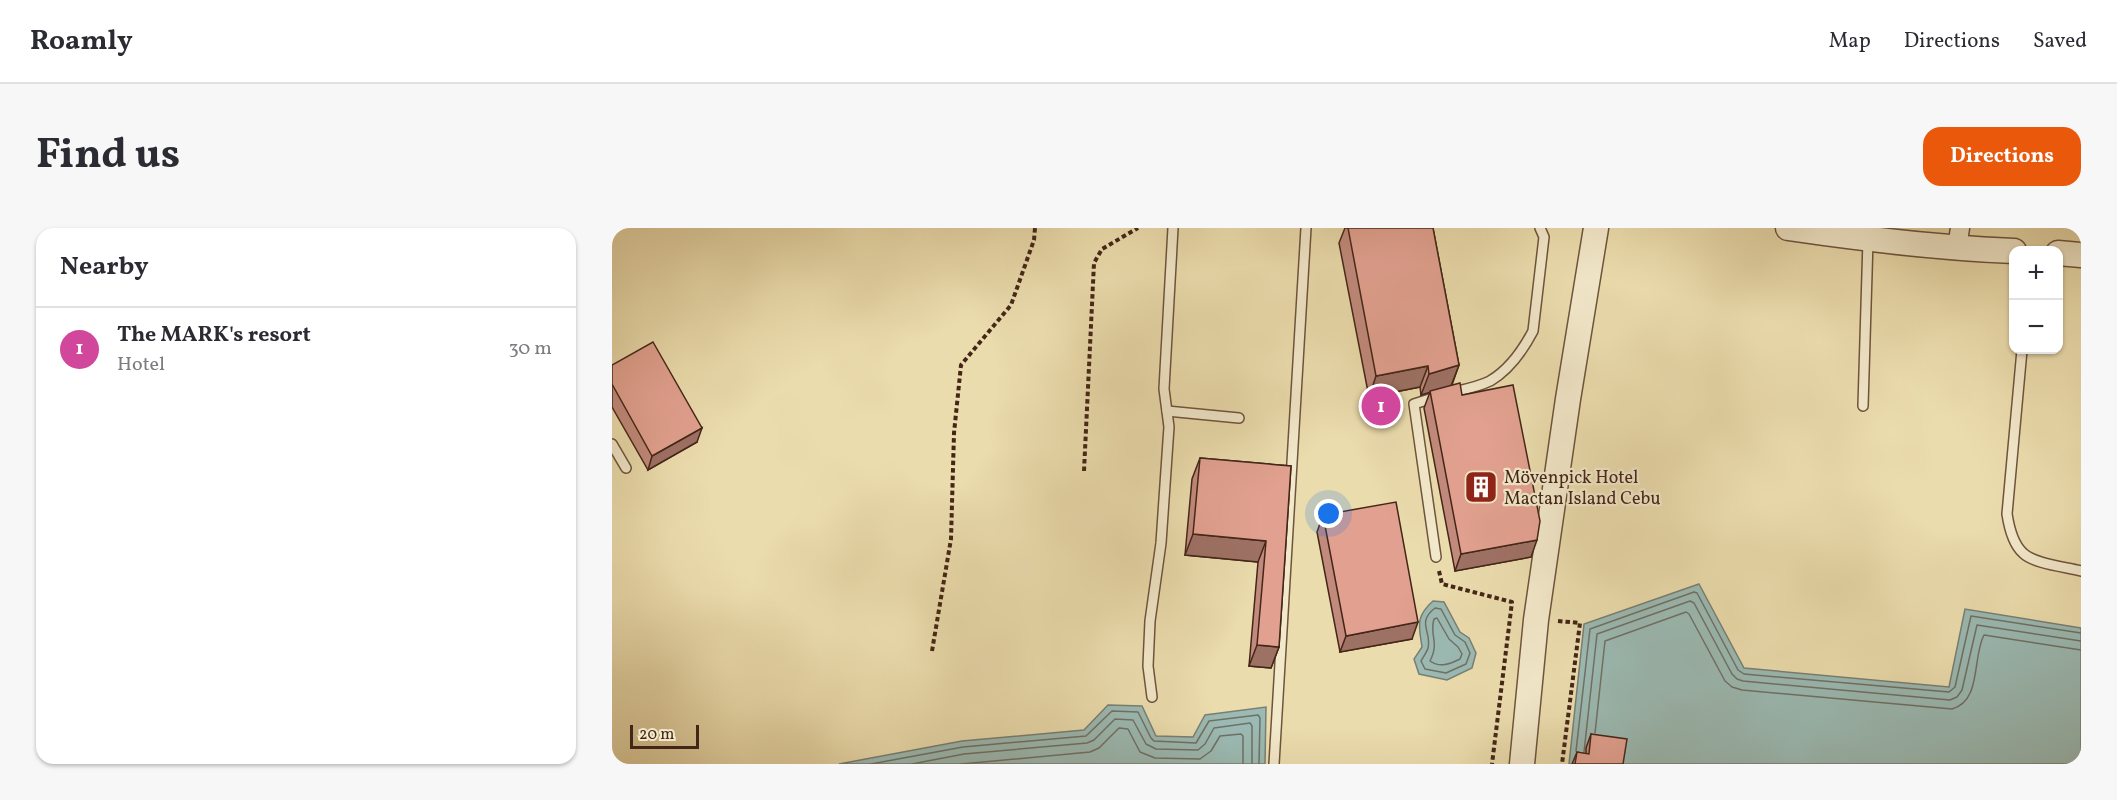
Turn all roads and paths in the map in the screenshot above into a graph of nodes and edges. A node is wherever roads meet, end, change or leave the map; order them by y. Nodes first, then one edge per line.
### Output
1 (1035, 228) edge
2 (1138, 228) edge
3 (1173, 228) edge
4 (1305, 228) edge
5 (1540, 228) edge
6 (1596, 228) edge
7 (1788, 228) edge
8 (1868, 234) edge
9 (1958, 238) edge
10 (2009, 250) edge
11 (2063, 254) edge
12 (2081, 255) edge
13 (2022, 354) edge
14 (1863, 406) dead end
15 (1167, 411) junction
16 (1239, 418) dead end
17 (612, 444) edge
18 (626, 468) dead end
19 (1083, 471) dead end
20 (1436, 557) joint
21 (2081, 571) edge
22 (1536, 620) junction
23 (932, 651) dead end
24 (1152, 697) dead end
25 (1274, 764) edge
26 (1492, 764) edge
27 (1522, 764) edge
28 (1562, 764) edge

1 - 23 path
2 - 19 path
3 - 15 lane
4 - 25 lane
5 - 20 lane
6 - 22 street
7 - 8 street
8 - 9 street
8 - 14 lane
9 - 10 street
11 - 12 street
13 - 21 lane
15 - 16 lane
15 - 24 lane
17 - 18 lane
20 - 26 path
22 - 27 street
22 - 28 path

